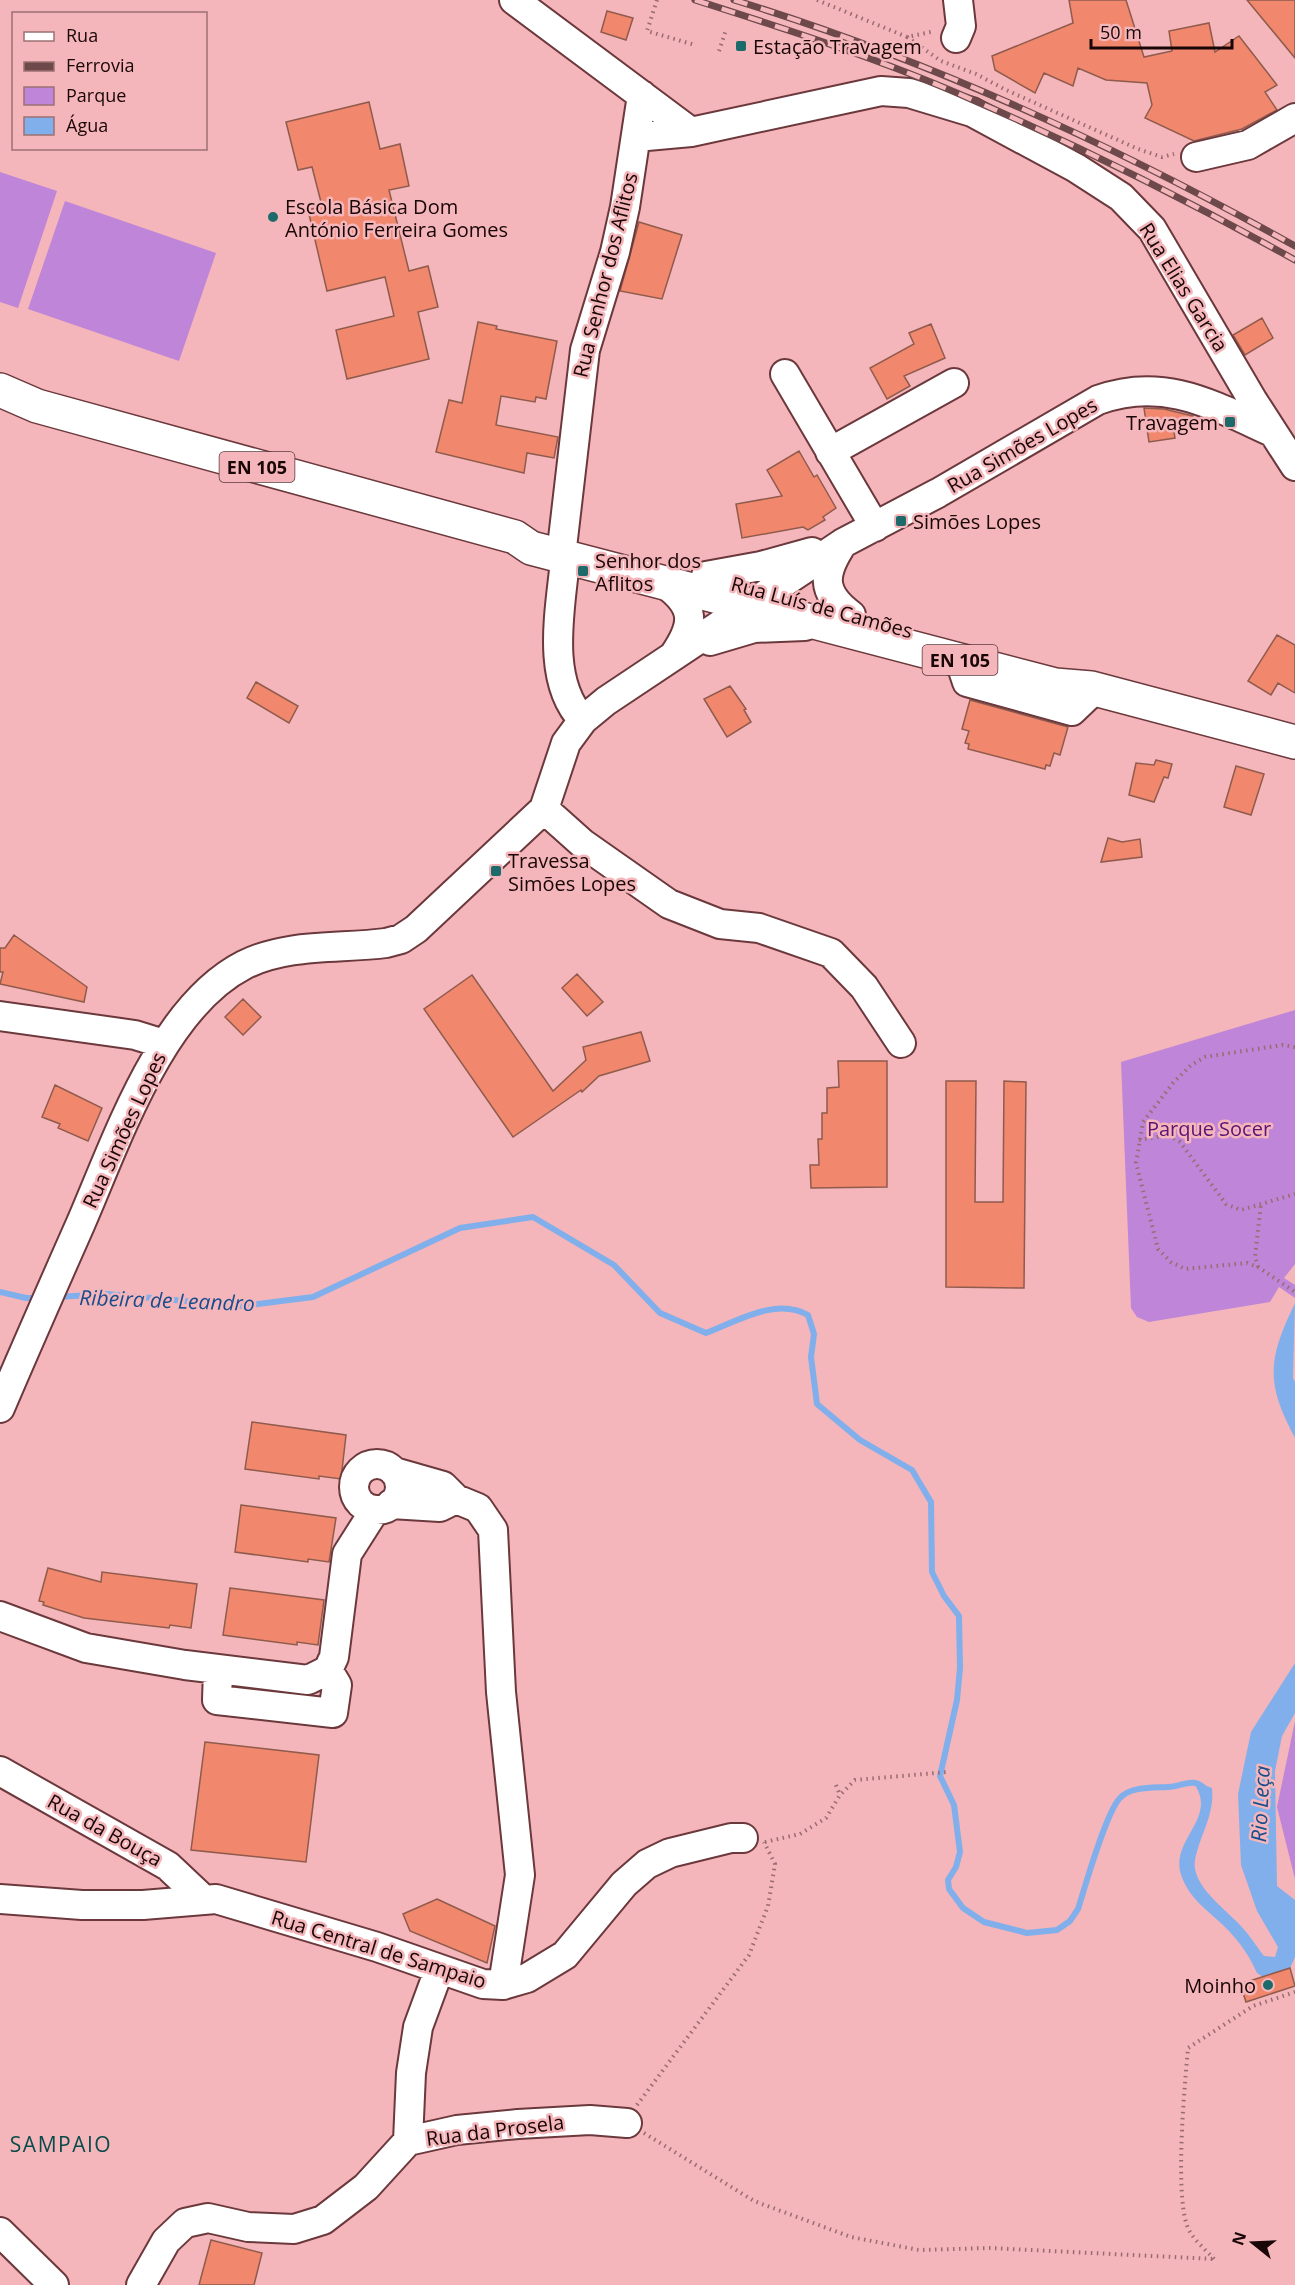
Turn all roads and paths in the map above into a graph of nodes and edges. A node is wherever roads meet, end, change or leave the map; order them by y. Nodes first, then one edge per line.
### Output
1 (514, 0) edge
2 (657, 0) edge
3 (817, 0) edge
4 (959, 21) edge
5 (726, 30) dead end
6 (907, 37) junction
7 (695, 45) dead end
8 (719, 51) dead end
9 (642, 95) junction
10 (1295, 118) edge
11 (691, 132) junction
12 (636, 137) junction
13 (1196, 157) joint
14 (785, 374) dead end
15 (1240, 380) junction
16 (954, 383) dead end
17 (0, 390) edge
18 (1211, 403) junction
19 (1272, 432) junction
20 (830, 452) junction
21 (1295, 466) edge
22 (875, 527) junction
23 (843, 543) junction
24 (564, 556) junction
25 (665, 584) junction
26 (752, 597) junction
27 (841, 621) junction
28 (674, 655) junction
29 (1059, 671) junction
30 (1093, 689) junction
31 (583, 720) junction
32 (1295, 742) edge
33 (543, 809) junction
34 (0, 1016) edge
35 (901, 1043) dead end
36 (164, 1044) junction
37 (1295, 1047) edge
38 (1139, 1141) junction
39 (1295, 1194) edge
40 (1261, 1204) junction
41 (1258, 1267) junction
42 (1295, 1292) edge
43 (0, 1408) edge
44 (394, 1472) junction
45 (354, 1485) junction
46 (456, 1499) junction
47 (383, 1507) junction
48 (347, 1554) junction
49 (0, 1616) edge
50 (218, 1670) junction
51 (328, 1670) junction
52 (0, 1771) edge
53 (947, 1772) dead end
54 (836, 1785) dead end
55 (840, 1795) junction
56 (754, 1840) junction
57 (0, 1899) edge
58 (203, 1899) junction
59 (439, 1970) junction
60 (503, 1985) junction
61 (1295, 1992) edge
62 (627, 2123) junction
63 (408, 2141) junction
64 (0, 2232) edge
65 (54, 2285) edge
66 (141, 2285) edge

1 - 9 street
2 - 7 path
3 - 6 path
4 - 6 path
5 - 8 path
6 - 13 path
9 - 11 street
9 - 12 street, Rua Senhor dos Aflitos
10 - 13 street
11 - 12 street
11 - 15 street, Rua Elias Garcia
12 - 24 street, Rua Senhor dos Aflitos
14 - 20 street
15 - 18 street
15 - 19 street, Rua Elias Garcia
16 - 20 street
17 - 24 main road, Rua Luís de Camões / EN 105
18 - 19 street, Rua Simões Lopes
18 - 22 street, Rua Simões Lopes
19 - 21 street, Rua Elias Garcia
20 - 22 street
22 - 23 street, Rua Simões Lopes
23 - 26 street, Rua Simões Lopes
23 - 26 street, Rua Simões Lopes
23 - 27 street
24 - 25 main road, Rua Luís de Camões / EN 105
24 - 26 main road, Rua Luís de Camões / EN 105
24 - 31 street, Rua Senhor dos Aflitos
25 - 26 main road, Rua Luís de Camões / EN 105
25 - 28 street, Rua Simões Lopes
26 - 27 main road, Rua Luís de Camões / EN 105
26 - 28 street, Rua Simões Lopes
26 - 29 street
27 - 28 street, Rua Simões Lopes
27 - 29 main road, Rua Luís de Camões / EN 105
27 - 30 main road, Rua Luís de Camões / EN 105
28 - 31 street, Rua Simões Lopes
29 - 30 main road, Rua Luís de Camões / EN 105
30 - 32 main road, Rua Luís de Camões / EN 105
31 - 33 street, Rua Simões Lopes
33 - 35 street
33 - 36 street, Rua Simões Lopes
34 - 36 street
36 - 43 street, Rua Simões Lopes
37 - 38 path
38 - 40 path
38 - 41 path
39 - 40 path
40 - 41 path
41 - 42 path
44 - 45 street
44 - 46 street
44 - 47 street
45 - 47 street
45 - 48 street
46 - 47 street
46 - 60 street
47 - 48 street
48 - 51 street
49 - 50 street
50 - 51 street
50 - 51 street
52 - 58 street, Rua da Bouça
53 - 55 path
54 - 55 path
55 - 56 path
56 - 60 street, Rua Central de Sampaio
56 - 62 path
57 - 58 street, Rua Central de Sampaio
58 - 59 street, Rua Central de Sampaio
59 - 60 street, Rua Central de Sampaio
59 - 63 street
61 - 62 path
62 - 63 street, Rua da Prosela
63 - 66 street, Rua da Prosela
64 - 65 street

